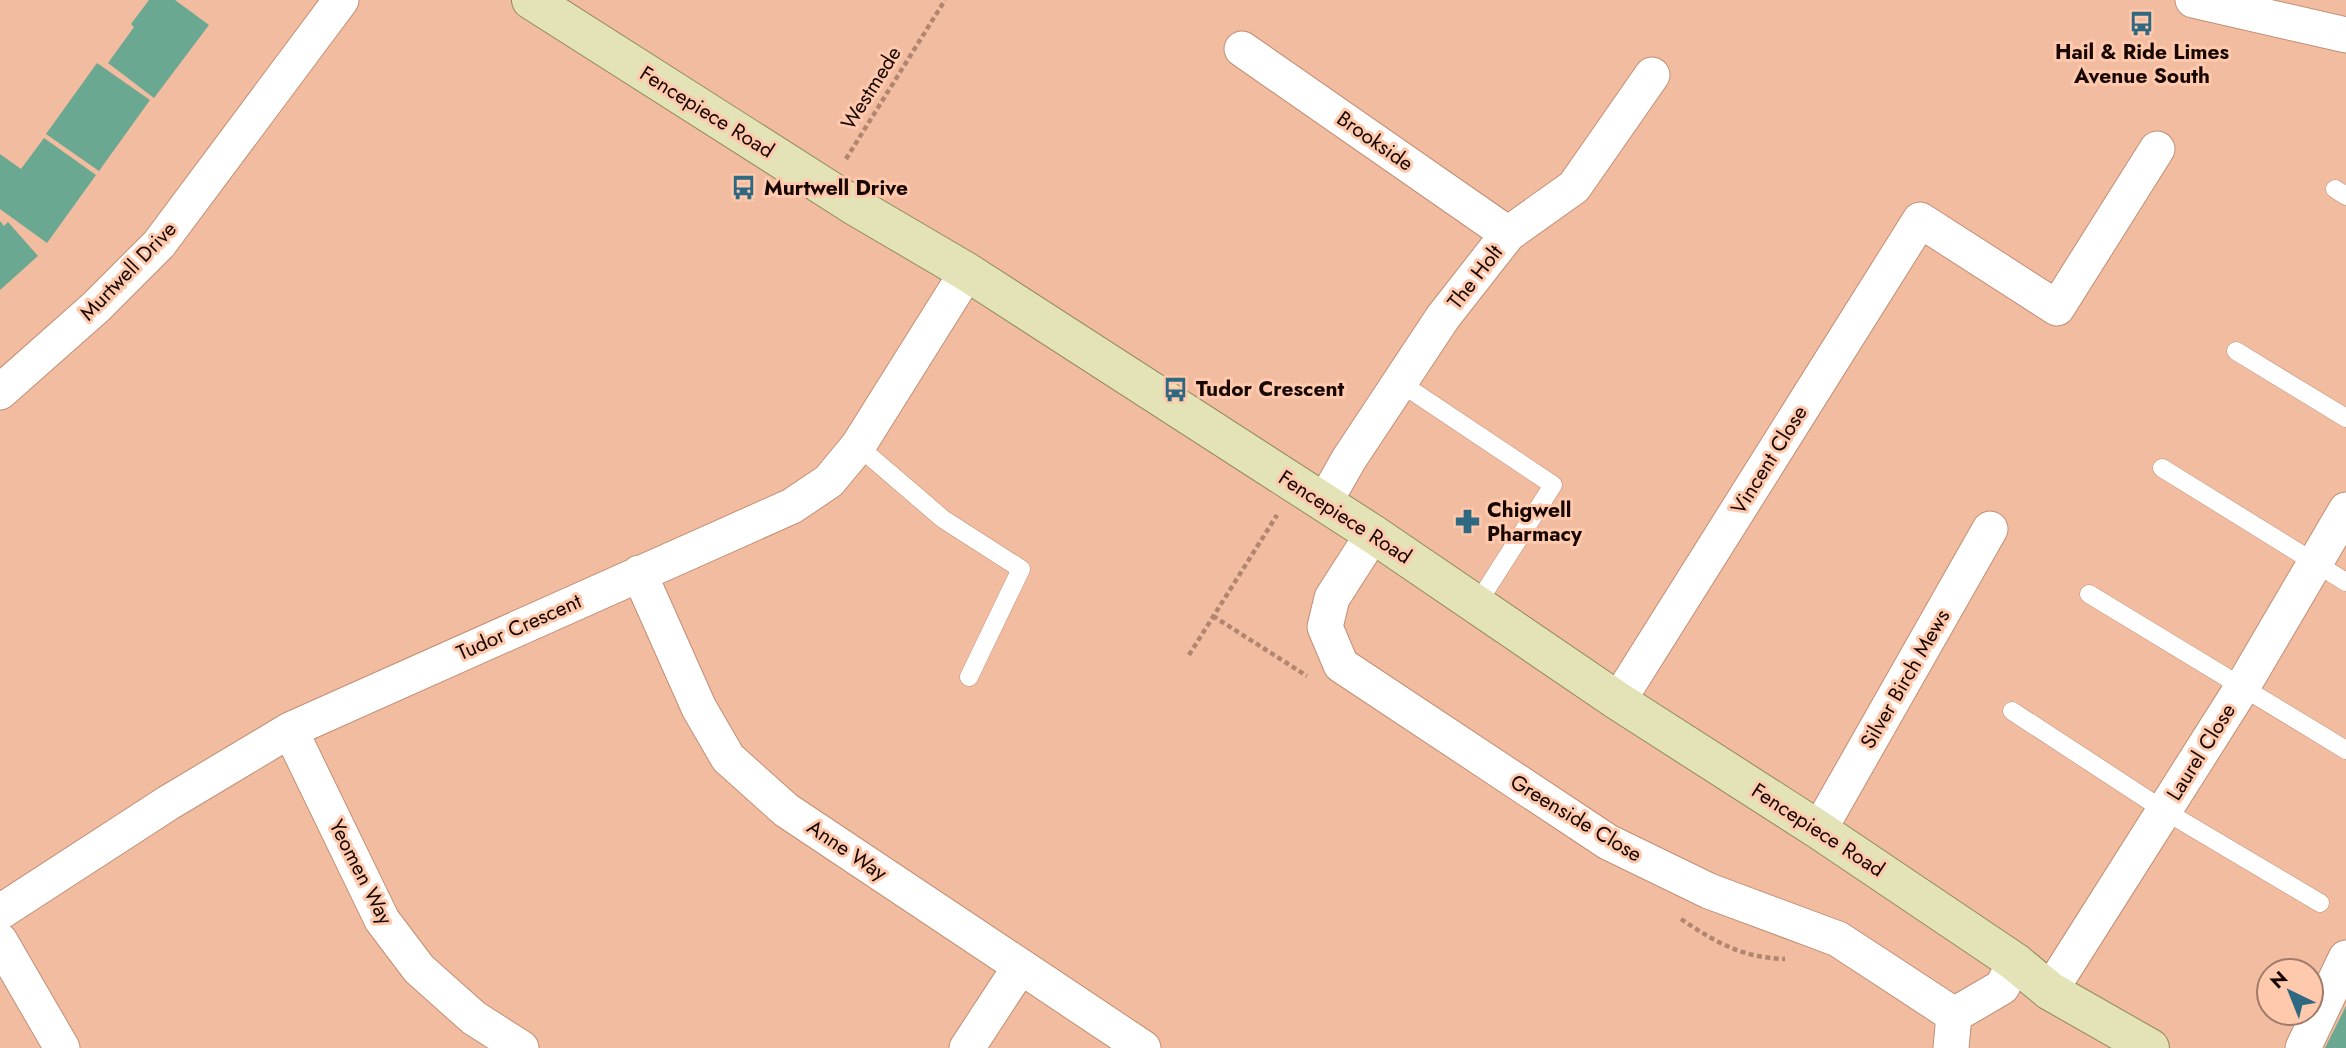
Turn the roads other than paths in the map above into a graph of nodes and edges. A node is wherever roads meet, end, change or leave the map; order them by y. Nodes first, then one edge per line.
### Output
1 (341, 0) edge
2 (531, 0) edge
3 (2193, 0) edge
4 (2346, 35) edge
5 (1242, 49) dead end
6 (1653, 75) dead end
7 (2157, 149) dead end
8 (1508, 234) junction
9 (967, 272) junction
10 (2236, 351) dead end
11 (1399, 382) junction
12 (0, 393) edge
13 (2346, 418) edge
14 (858, 446) junction
15 (2162, 468) dead end
16 (1310, 494) junction
17 (2346, 510) edge
18 (1990, 529) dead end
19 (1373, 534) junction
20 (2316, 563) junction
21 (639, 573) junction
22 (2346, 582) edge
23 (2089, 594) dead end
24 (1477, 604) junction
25 (969, 677) dead end
26 (2243, 685) junction
27 (1618, 701) junction
28 (2012, 711) dead end
29 (290, 730) junction
30 (2346, 750) edge
31 (2165, 811) junction
32 (1819, 830) junction
33 (2320, 903) dead end
34 (0, 912) edge
35 (0, 941) edge
36 (2346, 958) edge
37 (2015, 962) junction
38 (1020, 967) junction
39 (2050, 991) junction
40 (1952, 1032) edge
41 (62, 1048) edge
42 (521, 1048) edge
43 (967, 1048) edge
44 (1143, 1048) edge
45 (2150, 1048) edge
46 (2303, 1048) edge

1 - 12 street, Murtwell Drive
2 - 9 main road, Fencepiece Road
3 - 4 street
5 - 8 street, Brookside
6 - 8 street, The Holt
7 - 27 street, Vincent Close
8 - 11 street, The Holt
9 - 14 street, Tudor Crescent
9 - 16 main road, Fencepiece Road
10 - 13 lane
11 - 16 street, The Holt
11 - 24 lane
14 - 21 street, Tudor Crescent
14 - 25 lane
15 - 20 lane
16 - 19 main road, Fencepiece Road
17 - 20 street, Laurel Close
18 - 32 street, Silver Birch Mews
19 - 24 main road, Fencepiece Road
19 - 40 street, Greenside Close
20 - 22 lane
20 - 26 street, Laurel Close
21 - 29 street, Tudor Crescent
21 - 38 street, Anne Way
23 - 26 lane
24 - 27 main road, Fencepiece Road
26 - 30 lane
26 - 31 street, Laurel Close
27 - 32 main road, Fencepiece Road
28 - 31 lane
29 - 34 street, Tudor Crescent
29 - 42 street, Yeomen Way
31 - 33 lane
31 - 39 street, Laurel Close
32 - 37 main road, Fencepiece Road
35 - 41 street
36 - 46 street
37 - 39 main road, Fencepiece Road
37 - 40 street, Greenside Close
38 - 43 street
38 - 44 street, Anne Way
39 - 45 main road, Fencepiece Road

